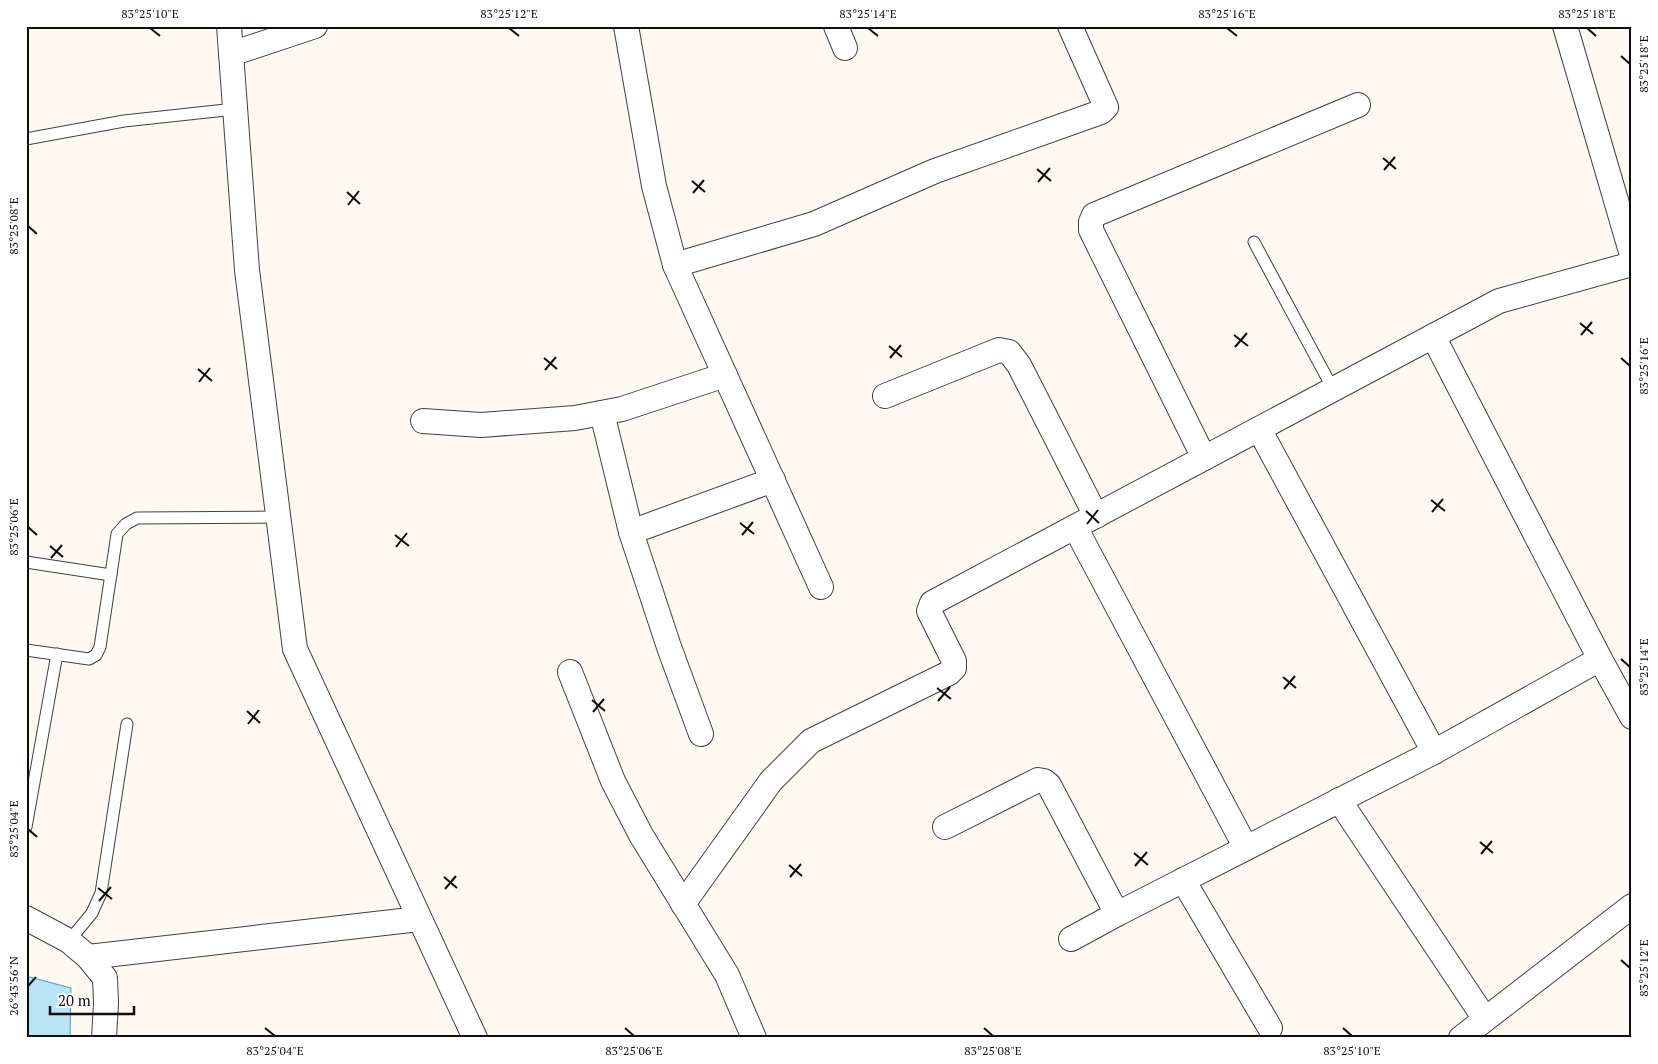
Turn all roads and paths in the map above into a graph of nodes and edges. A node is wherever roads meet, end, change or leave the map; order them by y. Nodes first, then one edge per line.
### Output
1 (229, 26) edge
2 (315, 26) edge
3 (626, 26) edge
4 (836, 26) edge
5 (1070, 26) edge
6 (1565, 26) edge
7 (845, 48) dead end
8 (231, 54) junction
9 (1358, 105) dead end
10 (235, 109) junction
11 (26, 139) edge
12 (1254, 242) dead end
13 (1632, 255) edge
14 (1632, 264) edge
15 (675, 265) junction
16 (1433, 336) junction
17 (725, 375) junction
18 (1333, 389) junction
19 (886, 396) dead end
20 (602, 413) junction
21 (423, 421) dead end
22 (1259, 429) junction
23 (1204, 458) junction
24 (773, 480) junction
25 (1096, 516) junction
26 (278, 517) junction
27 (1075, 527) junction
28 (631, 532) junction
29 (26, 562) edge
30 (112, 575) junction
31 (821, 587) dead end
32 (26, 650) edge
33 (57, 654) junction
34 (1600, 659) junction
35 (570, 672) dead end
36 (1632, 717) edge
37 (127, 724) dead end
38 (701, 734) dead end
39 (1434, 752) junction
40 (1340, 800) junction
41 (26, 827) edge
42 (945, 827) dead end
43 (1246, 848) junction
44 (1183, 880) junction
45 (683, 904) junction
46 (1632, 906) edge
47 (1117, 914) junction
48 (26, 918) edge
49 (419, 919) junction
50 (1071, 939) dead end
51 (69, 941) junction
52 (88, 957) junction
53 (1485, 1019) junction
54 (1270, 1028) dead end
55 (104, 1038) edge
56 (475, 1038) edge
57 (754, 1038) edge
58 (1461, 1038) edge

1 - 8 street
2 - 8 street
3 - 15 street
4 - 7 street
5 - 15 street
6 - 13 street
8 - 10 street
9 - 23 street
10 - 11 lane
10 - 26 street
12 - 18 lane
14 - 16 street
15 - 17 street
16 - 18 street
16 - 34 street
17 - 20 street
17 - 24 street
18 - 22 street
19 - 25 street
20 - 21 street
20 - 28 street
22 - 23 street
22 - 39 street
23 - 25 street
24 - 28 street
24 - 31 street
25 - 27 street
26 - 30 lane
26 - 49 street
27 - 43 street
27 - 45 street
28 - 38 street
29 - 30 lane
30 - 33 lane
32 - 33 lane
33 - 41 lane
34 - 36 street
34 - 39 street
35 - 45 street
37 - 51 lane
39 - 40 street
40 - 43 street
40 - 53 street
42 - 47 street
43 - 44 street
44 - 47 street
44 - 54 street
45 - 57 street
46 - 53 street
47 - 50 street
48 - 51 street
49 - 52 street
49 - 56 street
51 - 52 street
52 - 55 street
53 - 58 street

